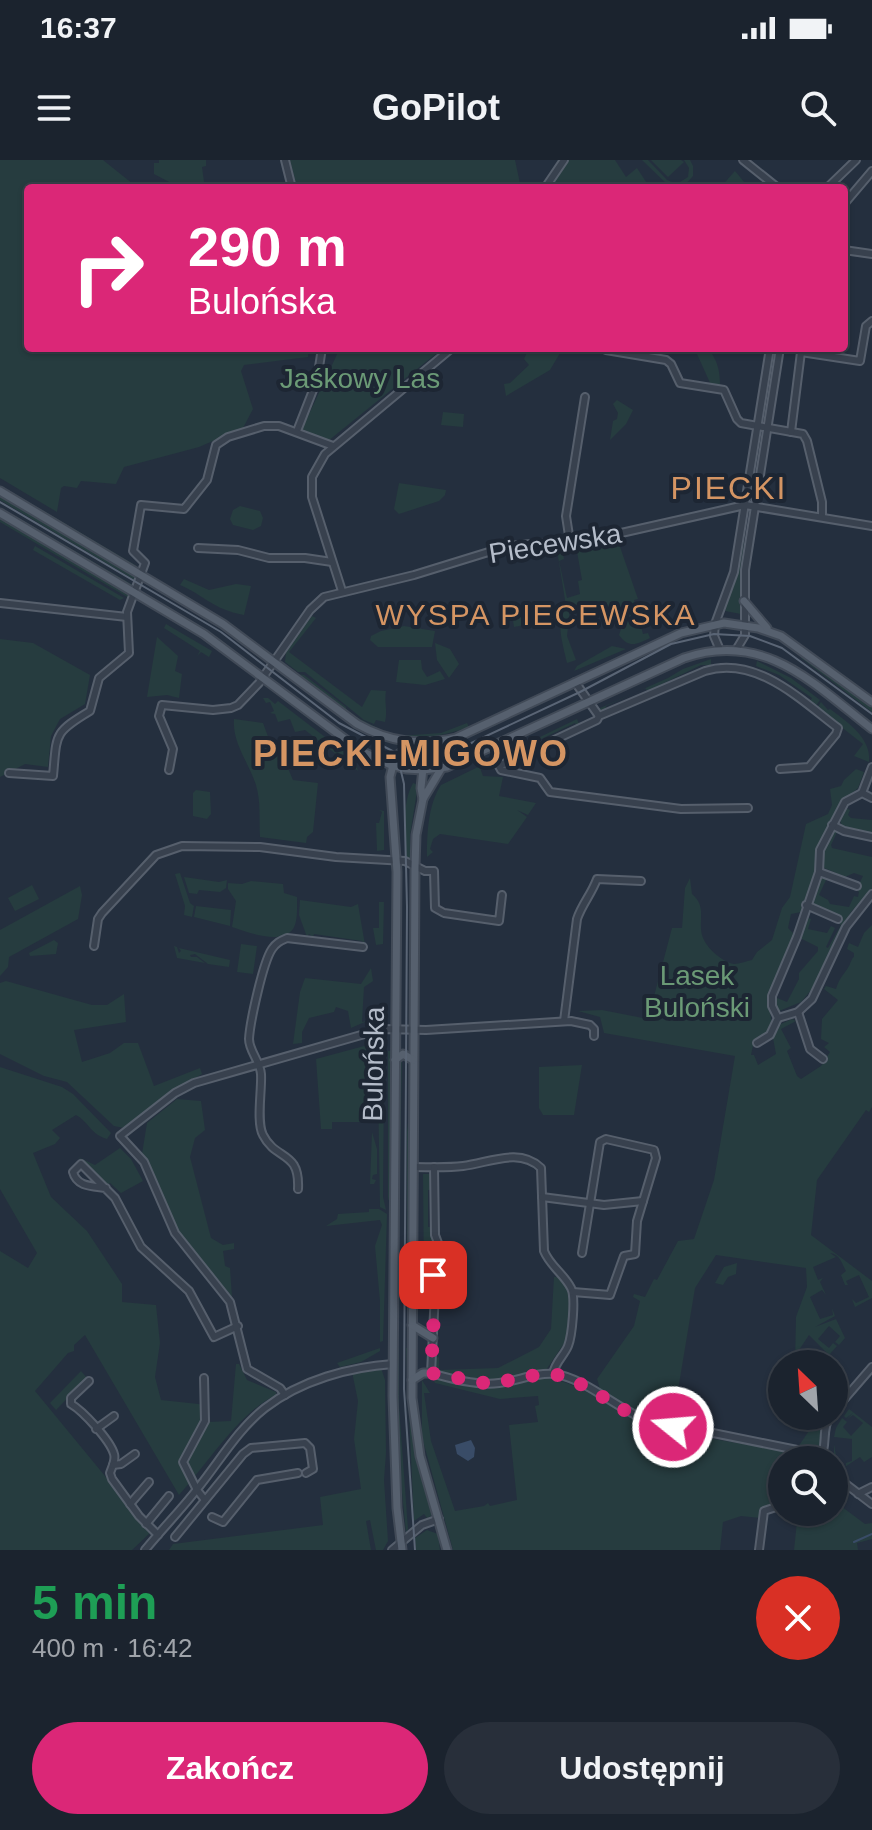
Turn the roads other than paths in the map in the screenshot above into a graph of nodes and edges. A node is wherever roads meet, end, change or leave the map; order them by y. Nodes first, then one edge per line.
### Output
1 (285, 160) edge
2 (564, 160) edge
3 (743, 160) edge
4 (856, 160) edge
5 (872, 171) edge
6 (291, 184) edge
7 (548, 184) edge
8 (772, 184) edge
9 (829, 184) edge
10 (848, 199) edge
11 (848, 251) edge
12 (872, 254) edge
13 (872, 321) edge
14 (321, 352) edge
15 (447, 352) edge
16 (617, 352) edge
17 (769, 352) edge
18 (779, 352) edge
19 (801, 352) edge
20 (812, 352) edge
21 (585, 397) dead end
22 (757, 427) junction
23 (767, 429) junction
24 (297, 431) junction
25 (791, 432) junction
26 (333, 446) junction
27 (0, 491) edge
28 (745, 505) junction
29 (755, 506) junction
30 (0, 513) edge
31 (822, 517) junction
32 (872, 526) edge
33 (570, 542) junction
34 (198, 548) dead end
35 (332, 562) junction
36 (143, 575) junction
37 (342, 591) junction
38 (135, 593) junction
39 (744, 601) junction
40 (0, 603) edge
41 (127, 617) junction
42 (715, 624) junction
43 (746, 625) junction
44 (768, 630) junction
45 (720, 650) junction
46 (736, 650) junction
47 (274, 661) junction
48 (263, 677) junction
49 (575, 682) junction
50 (588, 702) junction
51 (872, 702) edge
52 (599, 716) junction
53 (872, 729) edge
54 (414, 742) junction
55 (391, 765) junction
56 (872, 767) edge
57 (441, 769) junction
58 (780, 769) dead end
59 (169, 770) dead end
60 (423, 770) junction
61 (9, 773) dead end
62 (862, 793) junction
63 (872, 798) edge
64 (423, 799) junction
65 (748, 808) dead end
66 (832, 825) junction
67 (872, 837) edge
68 (397, 861) junction
69 (415, 867) junction
70 (819, 872) junction
71 (641, 881) dead end
72 (857, 886) dead end
73 (872, 894) edge
74 (502, 895) dead end
75 (806, 905) junction
76 (838, 919) dead end
77 (94, 946) dead end
78 (363, 947) dead end
79 (798, 1012) junction
80 (778, 1018) junction
81 (564, 1021) junction
82 (396, 1029) junction
83 (414, 1030) junction
84 (594, 1036) dead end
85 (757, 1043) dead end
86 (823, 1059) dead end
87 (395, 1060) junction
88 (413, 1060) junction
89 (259, 1063) junction
90 (413, 1167) junction
91 (434, 1167) junction
92 (106, 1188) junction
93 (298, 1189) dead end
94 (542, 1197) junction
95 (643, 1201) junction
96 (588, 1203) junction
97 (582, 1253) dead end
98 (573, 1292) junction
99 (412, 1325) junction
100 (238, 1326) junction
101 (433, 1338) junction
102 (393, 1364) junction
103 (872, 1367) edge
104 (431, 1373) junction
105 (553, 1374) junction
106 (204, 1378) dead end
107 (412, 1380) junction
108 (89, 1381) dead end
109 (285, 1395) junction
110 (848, 1395) edge
111 (114, 1416) dead end
112 (96, 1429) junction
113 (777, 1446) edge
114 (135, 1454) dead end
115 (113, 1465) junction
116 (149, 1482) dead end
117 (848, 1486) edge
118 (872, 1487) edge
119 (197, 1490) junction
120 (858, 1494) junction
121 (169, 1496) dead end
122 (205, 1500) junction
123 (130, 1504) junction
124 (872, 1504) edge
125 (768, 1510) edge
126 (212, 1517) dead end
127 (439, 1519) junction
128 (146, 1524) junction
129 (158, 1535) junction
130 (175, 1537) dead end
131 (401, 1546) edge
132 (145, 1550) edge
133 (392, 1550) edge
134 (447, 1550) edge
135 (759, 1550) edge

1 - 6 street
2 - 7 street
3 - 8 street
4 - 9 street
5 - 10 street
11 - 12 street
13 - 20 street
14 - 24 street
15 - 26 street
16 - 22 street
17 - 22 street
18 - 23 street
19 - 25 street
21 - 33 street
22 - 23 street
22 - 28 street
23 - 25 street
23 - 29 street
24 - 26 street
24 - 36 street
25 - 31 street
26 - 35 street
27 - 36 main road
28 - 29 street, Piecewska
28 - 33 street, Piecewska
28 - 42 street
29 - 31 street, Piecewska
29 - 39 street
30 - 38 main road
31 - 32 street, Piecewska
33 - 37 street, Piecewska
34 - 35 street
35 - 37 street
36 - 38 street
36 - 47 main road
37 - 47 street, Piecewska
38 - 41 street
38 - 48 main road
39 - 43 street
39 - 44 main road
40 - 41 street
41 - 61 street
42 - 43 main road
42 - 45 street
42 - 49 main road
43 - 44 main road
43 - 46 street
44 - 51 main road
45 - 46 main road
45 - 50 main road
46 - 53 main road
47 - 48 street, Piecewska
47 - 54 main road
48 - 55 main road
48 - 59 street, Piecewska
49 - 50 street
49 - 54 main road
50 - 52 street
50 - 57 main road
52 - 58 street
52 - 65 street
54 - 55 main road
54 - 60 main road, Bulońska
55 - 60 main road
55 - 68 main road, Bulońska
56 - 62 street
57 - 60 main road
57 - 64 main road, Bulońska
60 - 64 main road, Bulońska
62 - 63 street
62 - 66 street
64 - 69 main road, Bulońska
66 - 67 street
66 - 70 street
68 - 69 street
68 - 77 street
68 - 82 main road, Bulońska
69 - 74 street
69 - 83 main road, Bulońska
70 - 72 street
70 - 75 street
71 - 81 street
73 - 79 street
75 - 76 street
75 - 80 street
78 - 89 street
79 - 80 street
79 - 86 street
80 - 85 street
81 - 83 street
81 - 84 street
82 - 83 street
82 - 87 main road, Bulońska
82 - 89 street
83 - 88 main road, Bulońska
87 - 88 main road
87 - 102 main road, Bulońska
88 - 90 main road, Bulońska
89 - 93 street
89 - 100 street
90 - 91 street
90 - 99 main road, Bulońska
91 - 94 street
91 - 101 street
92 - 92 street
92 - 100 street
94 - 96 street
94 - 98 street
95 - 96 street
95 - 96 street
95 - 98 street
96 - 97 street
98 - 105 street
99 - 101 main road
99 - 107 main road, Bulońska
100 - 109 street
101 - 104 street
102 - 109 street
102 - 131 main road, Bulońska
103 - 110 street
104 - 105 street
104 - 107 main road
105 - 113 street
106 - 119 street
107 - 127 main road, Bulońska
108 - 112 street
109 - 119 street
111 - 112 street
112 - 115 street
114 - 115 street
115 - 123 street
116 - 123 street
117 - 120 street
118 - 120 street
119 - 122 street
119 - 129 street
120 - 124 street
121 - 128 street
122 - 126 street
122 - 130 street
123 - 128 street
125 - 135 street
127 - 131 street
127 - 134 main road, Bulońska
128 - 129 street
129 - 132 street
131 - 133 street

